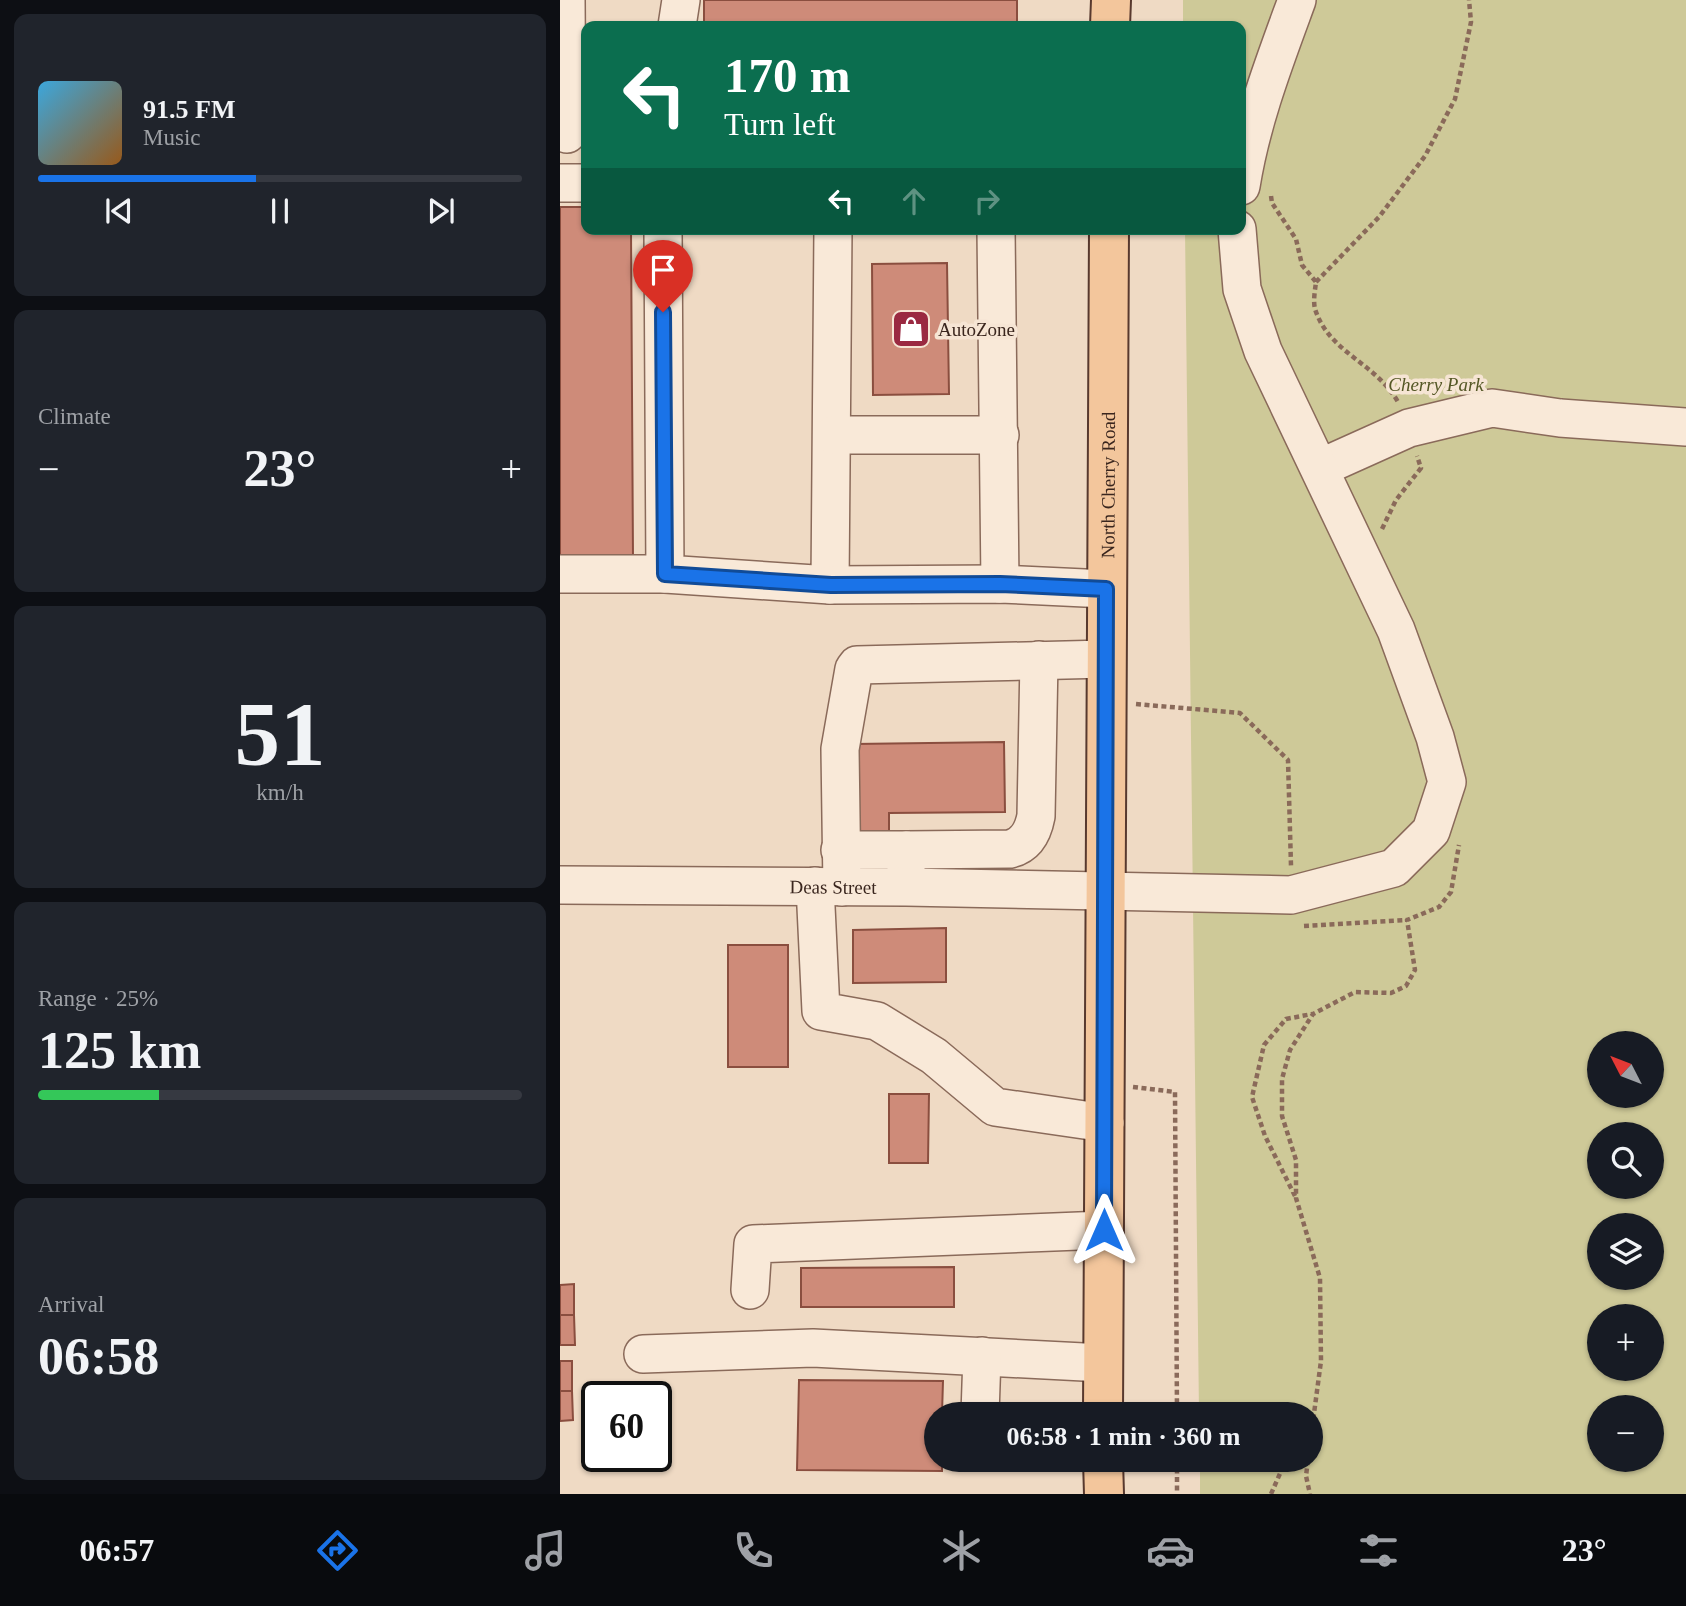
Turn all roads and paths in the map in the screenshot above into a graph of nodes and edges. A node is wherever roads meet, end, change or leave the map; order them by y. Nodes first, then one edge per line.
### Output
1 (566, 0) edge
2 (681, 0) edge
3 (1111, 0) edge
4 (1297, 0) edge
5 (1469, 0) edge
6 (678, 21) edge
7 (1110, 21) edge
8 (571, 134) edge
9 (1246, 154) edge
10 (1246, 160) edge
11 (560, 183) edge
12 (581, 183) edge
13 (1255, 188) edge
14 (663, 235) edge
15 (833, 235) edge
16 (996, 235) edge
17 (1109, 235) edge
18 (1238, 235) edge
19 (1316, 282) junction
20 (1686, 427) edge
21 (1409, 428) junction
22 (833, 435) junction
23 (1000, 435) junction
24 (1320, 468) junction
25 (1385, 539) dead end
26 (560, 574) edge
27 (665, 574) junction
28 (1000, 584) junction
29 (831, 585) junction
30 (1106, 589) junction
31 (1106, 659) junction
32 (1038, 660) junction
33 (1106, 701) junction
34 (1460, 840) dead end
35 (841, 850) junction
36 (906, 850) junction
37 (560, 885) edge
38 (829, 887) junction
39 (906, 887) junction
40 (1105, 890) junction
41 (1291, 895) junction
42 (1408, 920) junction
43 (1313, 1014) junction
44 (1105, 1084) junction
45 (1105, 1123) junction
46 (1296, 1198) junction
47 (1104, 1230) junction
48 (750, 1290) dead end
49 (643, 1353) dead end
50 (982, 1356) junction
51 (1103, 1363) junction
52 (980, 1402) edge
53 (1103, 1402) edge
54 (1177, 1402) edge
55 (1315, 1402) edge
56 (1103, 1472) edge
57 (1177, 1472) edge
58 (1281, 1472) edge
59 (1306, 1472) edge
60 (1104, 1494) edge
61 (1177, 1494) edge
62 (1271, 1494) edge
63 (1310, 1494) edge

1 - 8 street
2 - 6 street
3 - 7 main road
4 - 9 street
5 - 19 path
10 - 13 street
11 - 12 street
13 - 19 path
14 - 27 street
15 - 22 street
16 - 23 street
17 - 30 main road, North Cherry Road
18 - 24 street, Deas Street
19 - 21 path
20 - 21 street
21 - 24 street
21 - 25 path
22 - 23 street
22 - 29 street
23 - 28 street
24 - 41 street, Deas Street
26 - 27 street
27 - 29 street
28 - 29 street
28 - 30 street
30 - 31 main road, North Cherry Road
31 - 32 street
31 - 33 main road, North Cherry Road
32 - 35 street
32 - 36 street
33 - 40 main road, North Cherry Road
33 - 41 path
34 - 42 path
35 - 36 street
35 - 38 street
36 - 39 street
37 - 38 street, Deas Street
38 - 39 street, Deas Street
38 - 45 street
39 - 40 street, Deas Street
40 - 41 street, Deas Street
40 - 44 main road, North Cherry Road
41 - 42 path
42 - 43 path
43 - 46 path
43 - 46 path
44 - 45 main road, North Cherry Road
44 - 54 path
45 - 47 main road, North Cherry Road
46 - 55 path
47 - 48 street
47 - 51 main road, North Cherry Road
49 - 50 street
50 - 51 street
50 - 52 street
51 - 53 main road, North Cherry Road
56 - 60 main road
57 - 61 path
58 - 62 path
59 - 63 path

